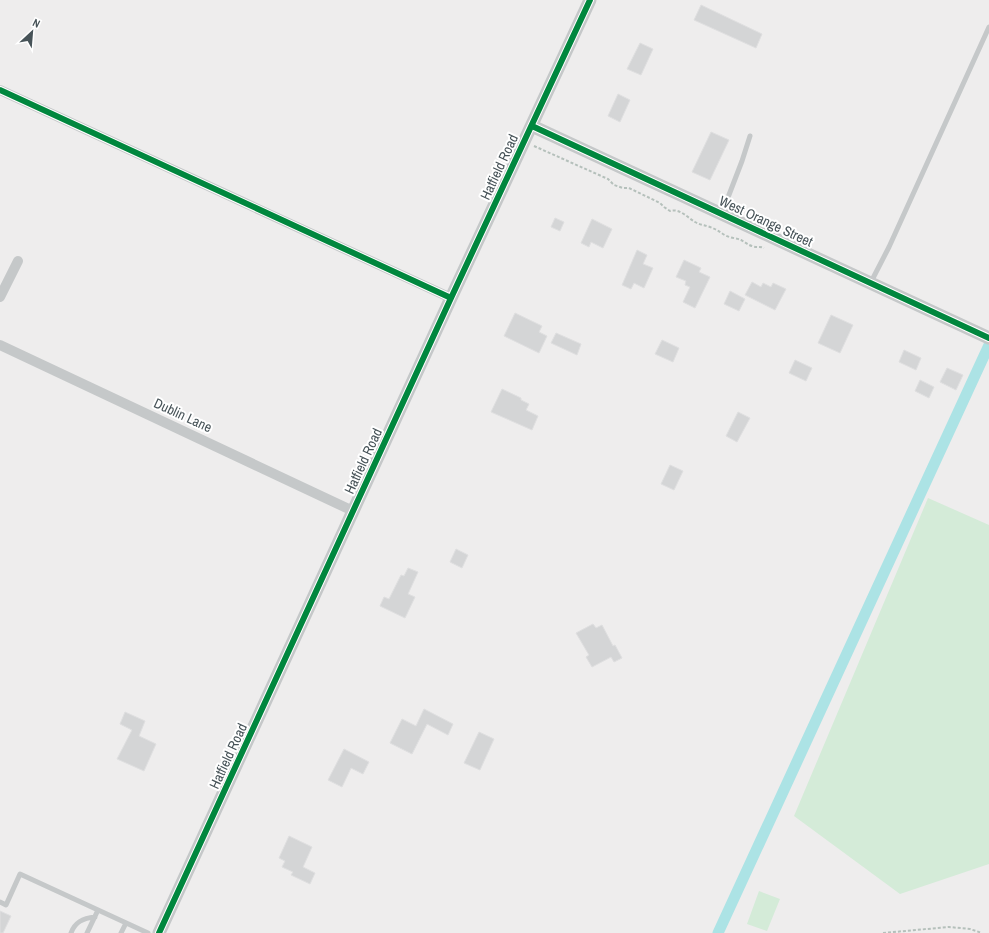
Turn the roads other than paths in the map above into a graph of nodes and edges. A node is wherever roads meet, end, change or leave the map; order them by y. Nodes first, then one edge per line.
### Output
1 (590, 0) edge
2 (989, 27) edge
3 (0, 90) edge
4 (532, 126) junction
5 (750, 136) dead end
6 (722, 214) junction
7 (18, 260) dead end
8 (871, 283) junction
9 (0, 297) edge
10 (452, 298) junction
11 (987, 337) edge
12 (0, 345) edge
13 (354, 511) junction
14 (0, 902) edge
15 (98, 910) junction
16 (94, 917) junction
17 (126, 923) junction
18 (71, 933) edge
19 (87, 933) edge
20 (121, 933) edge
21 (148, 933) edge
22 (159, 933) edge

1 - 4 street, Hatfield Road
2 - 8 lane
3 - 10 street
4 - 6 street, West Orange Street
4 - 10 street, Hatfield Road
5 - 6 lane
6 - 8 street, West Orange Street
7 - 9 street
8 - 11 street, West Orange Street
10 - 13 street, Hatfield Road
12 - 13 street, Dublin Lane
13 - 22 street, Hatfield Road
14 - 15 lane
15 - 16 lane
15 - 17 lane
16 - 18 lane
16 - 19 lane
17 - 20 lane
17 - 21 lane

